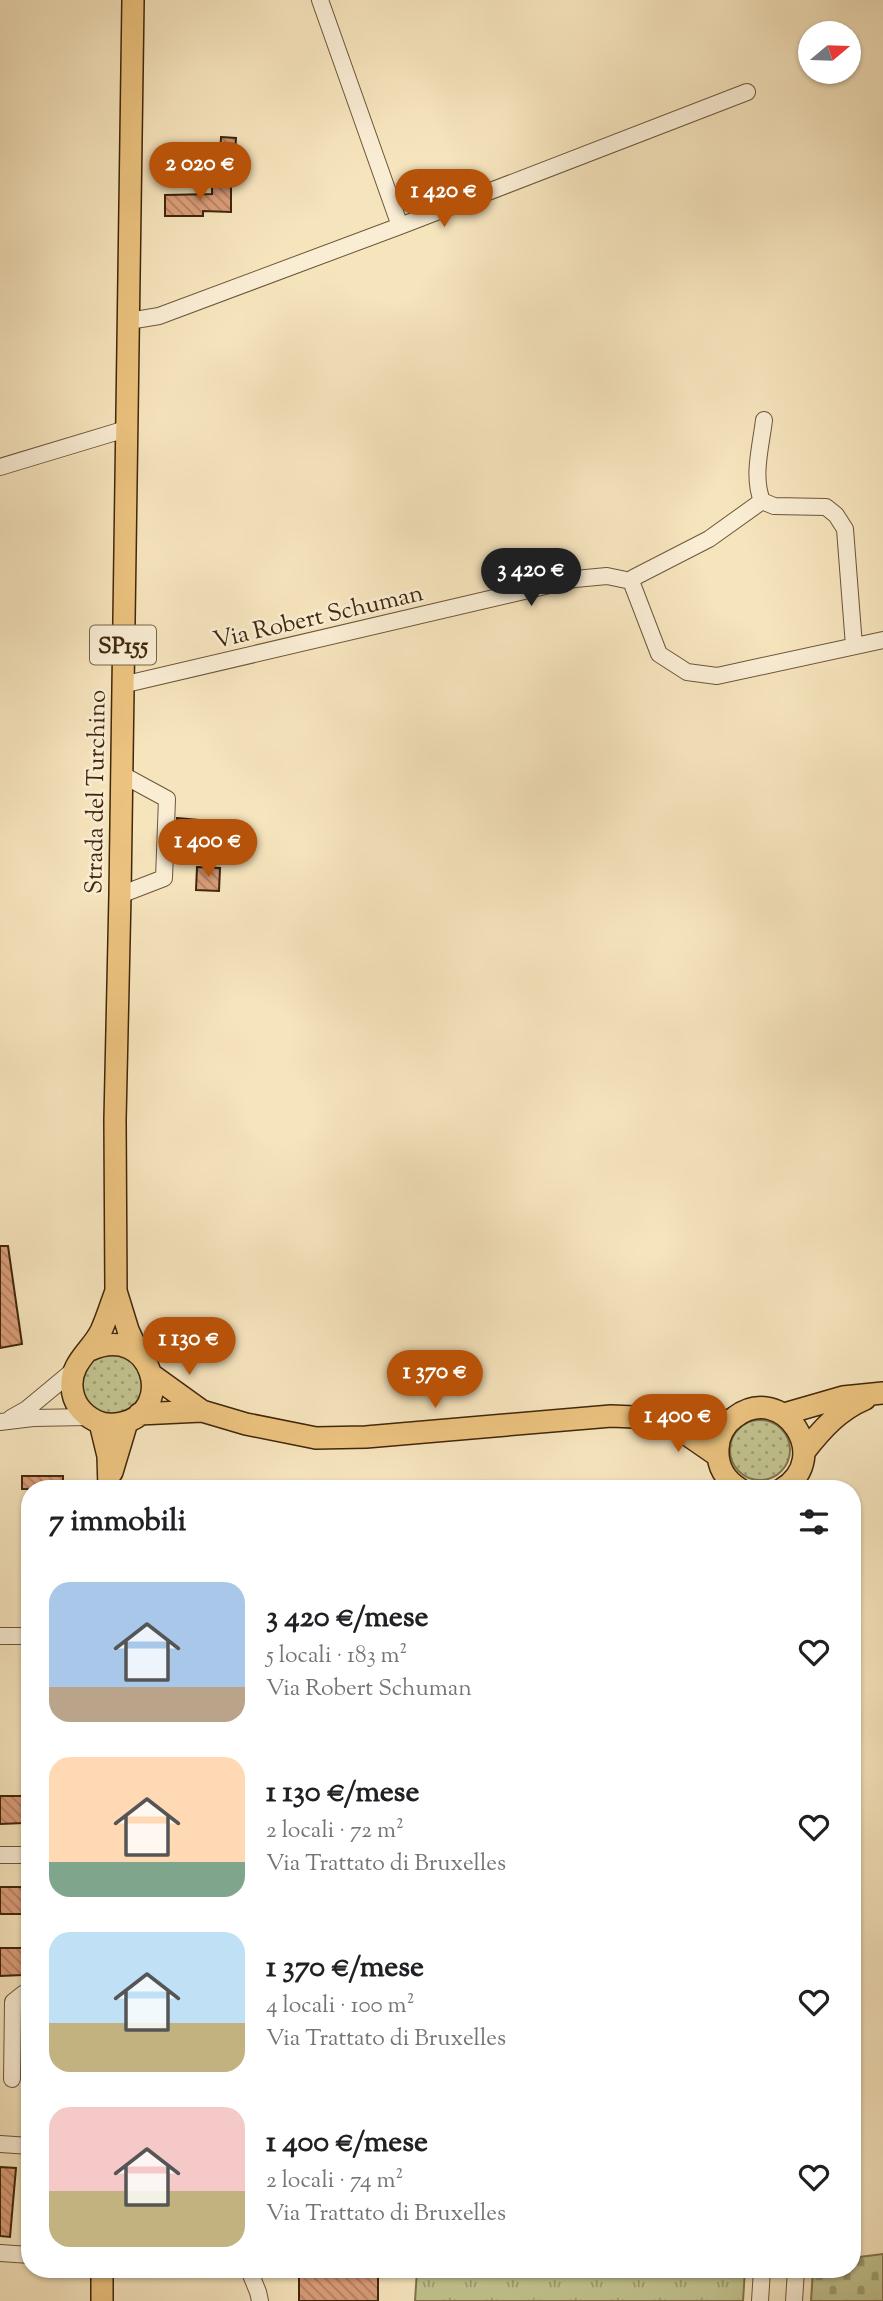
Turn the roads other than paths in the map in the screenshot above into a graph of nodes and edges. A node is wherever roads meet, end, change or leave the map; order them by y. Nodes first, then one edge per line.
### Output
1 (133, 0) edge
2 (320, 0) edge
3 (747, 92) dead end
4 (400, 226) junction
5 (129, 321) junction
6 (764, 420) dead end
7 (126, 429) junction
8 (0, 467) edge
9 (762, 501) junction
10 (631, 582) junction
11 (883, 640) edge
12 (854, 646) junction
13 (122, 685) junction
14 (121, 774) junction
15 (120, 895) junction
16 (116, 1291) junction
17 (90, 1350) junction
18 (139, 1353) junction
19 (74, 1370) junction
20 (152, 1375) junction
21 (882, 1393) edge
22 (202, 1411) junction
23 (783, 1415) junction
24 (133, 1418) junction
25 (663, 1418) junction
26 (94, 1420) junction
27 (3, 1421) edge
28 (730, 1421) junction
29 (804, 1452) junction
30 (718, 1456) junction
31 (109, 1480) edge
32 (111, 1480) edge
33 (728, 1480) edge
34 (792, 1480) edge
35 (0, 1636) edge
36 (21, 1636) edge
37 (0, 1855) edge
38 (21, 1855) edge
39 (21, 1996) edge
40 (12, 2079) dead end
41 (0, 2144) edge
42 (21, 2145) edge
43 (0, 2253) edge
44 (21, 2254) edge
45 (102, 2278) edge
46 (252, 2278) edge
47 (761, 2278) edge
48 (795, 2278) edge
49 (102, 2301) edge
50 (260, 2301) edge
51 (760, 2301) edge
52 (794, 2301) edge

1 - 5 main road, Strada del Turchino / SP155
2 - 4 street
3 - 4 street
4 - 5 street
5 - 7 main road, Strada del Turchino / SP155
6 - 9 street
7 - 8 street
7 - 13 main road, Strada del Turchino / SP155
9 - 10 street
9 - 12 street
10 - 12 street
10 - 13 street, Via Robert Schuman
11 - 12 street
13 - 14 main road, Strada del Turchino / SP155
14 - 15 main road, Strada del Turchino / SP155
14 - 15 street
15 - 16 main road, Strada del Turchino / SP155
16 - 17 main road, Strada del Turchino / SP155
16 - 18 main road, Strada del Turchino / SP155
17 - 18 main road
17 - 19 main road
18 - 20 main road
19 - 26 main road
19 - 27 street
20 - 22 main road
20 - 24 main road
21 - 23 main road
21 - 29 main road
22 - 24 main road
22 - 25 main road
23 - 28 main road
23 - 29 main road
24 - 26 main road
24 - 32 main road
25 - 28 main road
25 - 30 main road
26 - 27 street
26 - 31 main road
28 - 30 main road
29 - 34 main road
30 - 33 main road
35 - 36 street
37 - 38 street
39 - 40 street
41 - 42 street
43 - 44 street
45 - 49 main road
46 - 50 street
47 - 51 street
48 - 52 street

